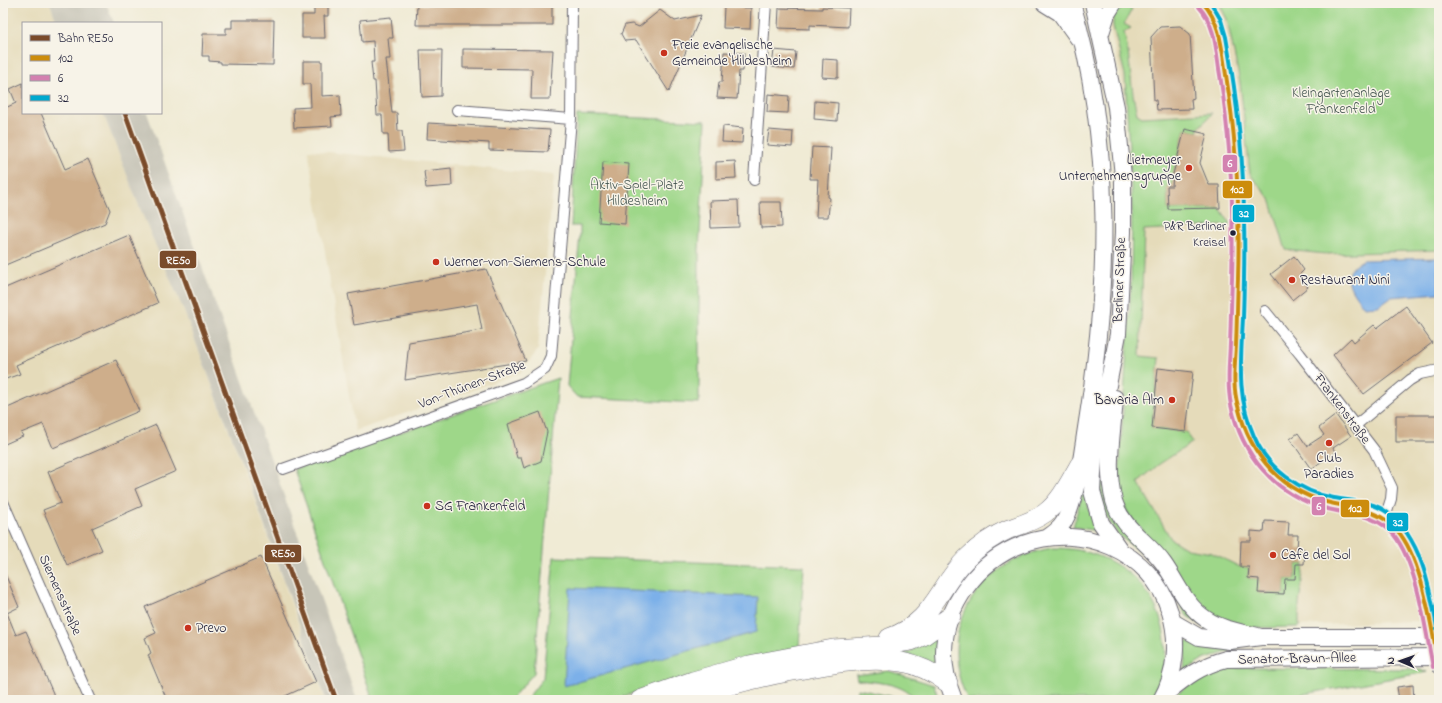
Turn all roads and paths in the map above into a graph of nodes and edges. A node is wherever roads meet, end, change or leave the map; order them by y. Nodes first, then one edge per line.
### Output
1 (572, 3) edge
2 (766, 3) edge
3 (1044, 3) edge
4 (1072, 3) edge
5 (1093, 3) edge
6 (1114, 3) edge
7 (1203, 3) edge
8 (1101, 33) junction
9 (1082, 45) junction
10 (457, 110) dead end
11 (570, 120) junction
12 (754, 180) dead end
13 (1265, 311) dead end
14 (1118, 334) junction
15 (1439, 370) edge
16 (1356, 425) junction
17 (1080, 464) junction
18 (283, 469) dead end
19 (3, 502) edge
20 (1385, 518) junction
21 (1047, 538) junction
22 (1120, 550) junction
23 (951, 616) junction
24 (1173, 622) junction
25 (1261, 637) junction
26 (1436, 637) edge
27 (855, 647) junction
28 (1438, 660) edge
29 (951, 691) edge
30 (1163, 697) edge
31 (90, 700) edge
32 (640, 700) edge
33 (682, 700) edge

1 - 11 street, Von-Thünen-Straße
2 - 12 street
3 - 9 main road
4 - 9 main road, Berliner Straße
5 - 8 main road, Berliner Straße
6 - 8 main road
7 - 20 street
8 - 14 main road, Berliner Straße
9 - 17 main road, Berliner Straße
10 - 11 street
11 - 18 street, Von-Thünen-Straße
13 - 16 street, Frankenstraße
14 - 22 main road, Berliner Straße
14 - 25 main road
15 - 16 street
16 - 20 street, Frankenstraße
17 - 21 main road, Berliner Straße
17 - 27 highway
19 - 31 street, Siemensstraße
20 - 26 street
21 - 22 main road
21 - 23 main road
22 - 24 main road
23 - 27 highway
23 - 29 main road
24 - 25 main road, Senator-Braun-Allee
24 - 30 main road
25 - 26 main road, Senator-Braun-Allee
26 - 28 street
27 - 32 highway
28 - 30 main road, Senator-Braun-Allee
29 - 33 highway

